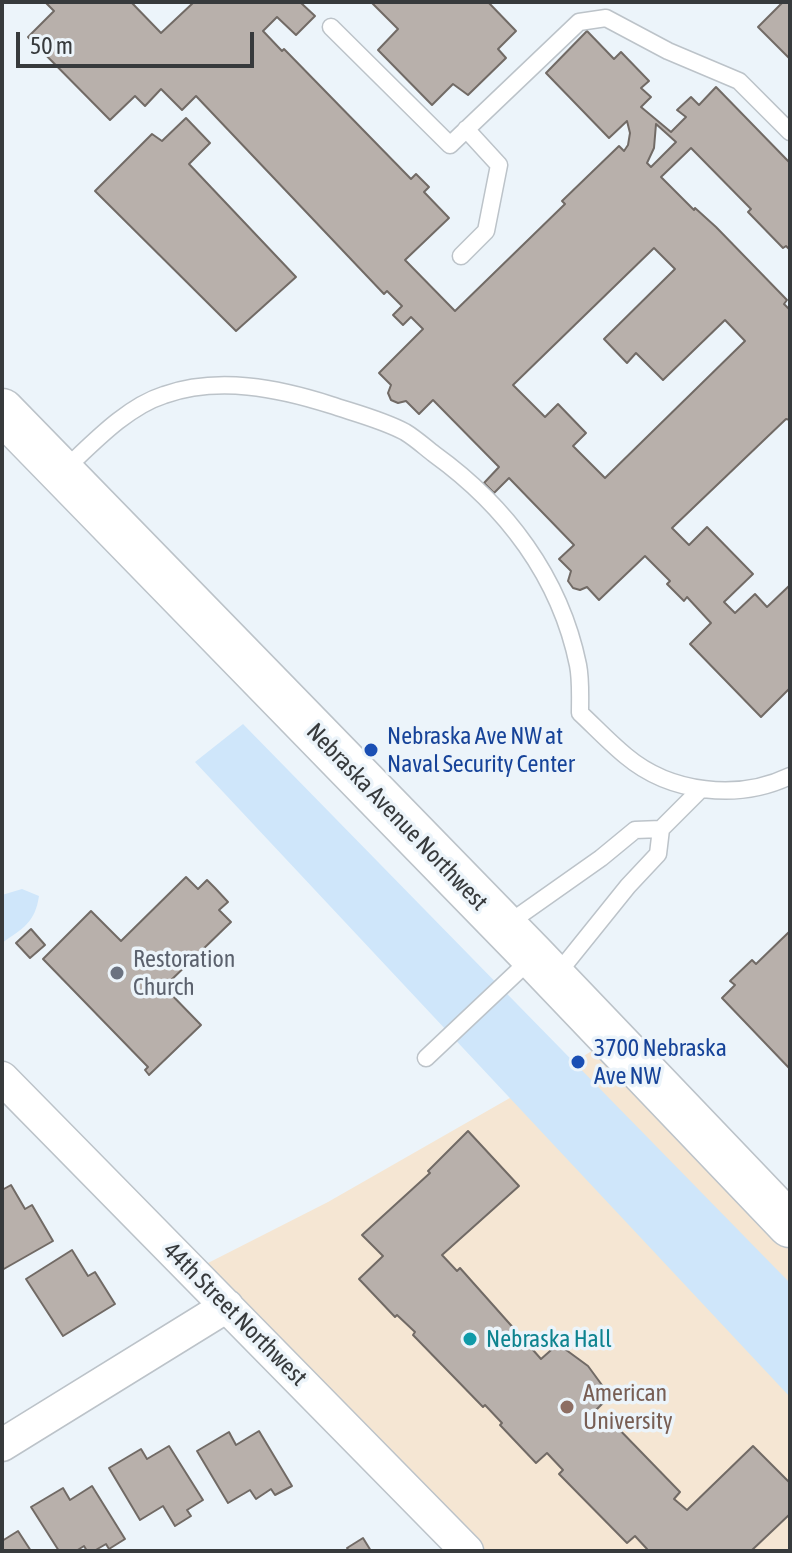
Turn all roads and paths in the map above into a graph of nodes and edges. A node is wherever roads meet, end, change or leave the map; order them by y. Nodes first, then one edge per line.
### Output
1 (331, 27) dead end
2 (466, 129) junction
3 (790, 132) edge
4 (461, 256) dead end
5 (2, 411) edge
6 (62, 472) junction
7 (790, 776) edge
8 (700, 790) junction
9 (661, 829) junction
10 (530, 954) junction
11 (426, 1058) dead end
12 (2, 1078) edge
13 (790, 1225) edge
14 (227, 1306) junction
15 (2, 1445) edge
16 (467, 1551) edge

1 - 2 lane
2 - 3 lane
2 - 4 lane
5 - 6 main road, Nebraska Avenue Northwest
6 - 8 lane
6 - 10 main road, Nebraska Avenue Northwest
7 - 8 lane
8 - 9 lane
9 - 10 lane
9 - 10 lane
10 - 11 lane
10 - 13 main road, Nebraska Avenue Northwest
12 - 14 street, 44th Street Northwest
14 - 15 street
14 - 16 street, 44th Street Northwest

